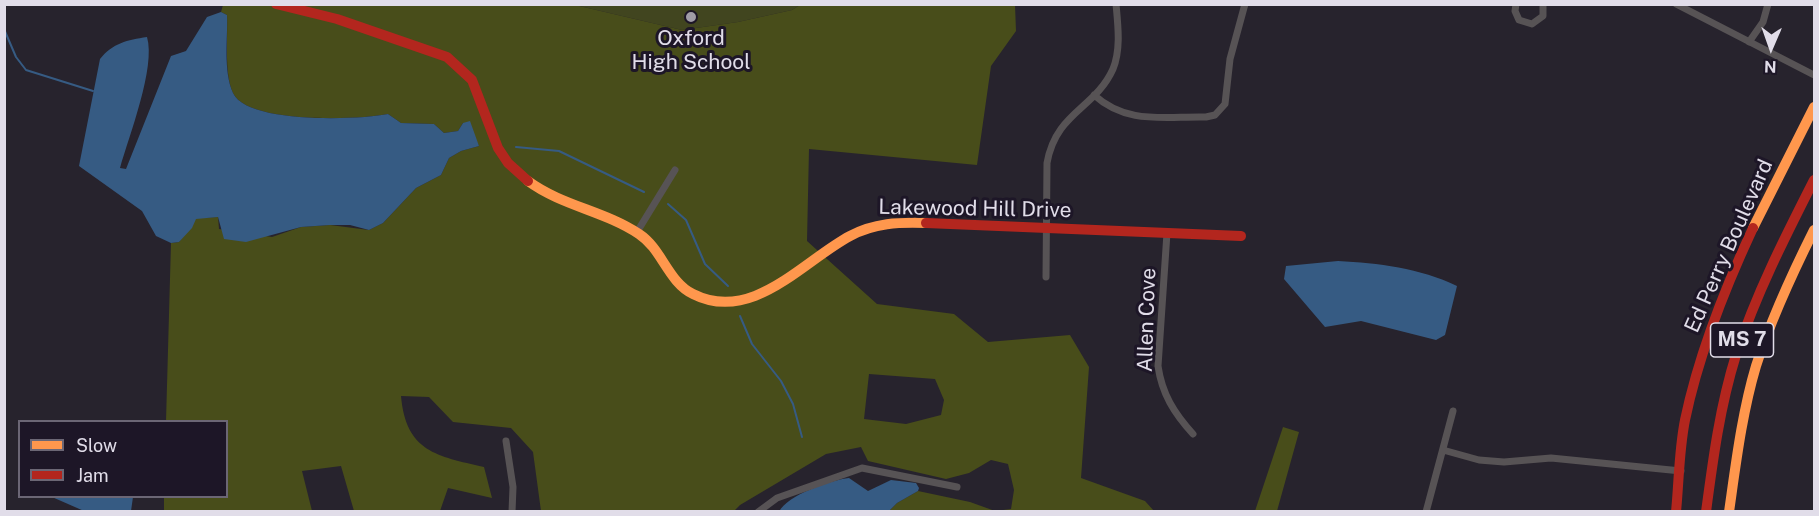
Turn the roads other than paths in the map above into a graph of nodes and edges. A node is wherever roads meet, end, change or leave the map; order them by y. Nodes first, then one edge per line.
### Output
1 (276, 4) edge
2 (1116, 4) edge
3 (1245, 4) edge
4 (1516, 4) edge
5 (1544, 4) edge
6 (1676, 4) edge
7 (1768, 4) edge
8 (1749, 42) junction
9 (1815, 75) edge
10 (1094, 95) junction
11 (1815, 107) edge
12 (675, 170) dead end
13 (1815, 180) edge
14 (1047, 228) junction
15 (1815, 230) edge
16 (637, 232) junction
17 (1167, 233) junction
18 (1241, 236) dead end
19 (1046, 277) dead end
20 (1453, 411) dead end
21 (1193, 434) dead end
22 (506, 441) dead end
23 (1443, 450) junction
24 (1681, 471) junction
25 (957, 487) dead end
26 (512, 512) edge
27 (758, 512) edge
28 (1426, 512) edge
29 (1676, 512) edge
30 (1706, 512) edge
31 (1729, 512) edge

1 - 16 main road, Lakewood Hill Drive
2 - 10 street
3 - 10 street
4 - 5 street
6 - 8 street
7 - 8 street
8 - 9 street
10 - 14 street
11 - 24 main road, Ed Perry Boulevard
12 - 16 street
13 - 30 main road, MS 7
14 - 16 main road, Lakewood Hill Drive
14 - 17 main road, Lakewood Hill Drive
14 - 19 street
15 - 31 main road, MS 7
17 - 18 main road, Lakewood Hill Drive
17 - 21 street, Allen Cove
20 - 23 street
22 - 26 street
23 - 24 street
23 - 28 street
24 - 29 main road, Ed Perry Boulevard
25 - 27 street

